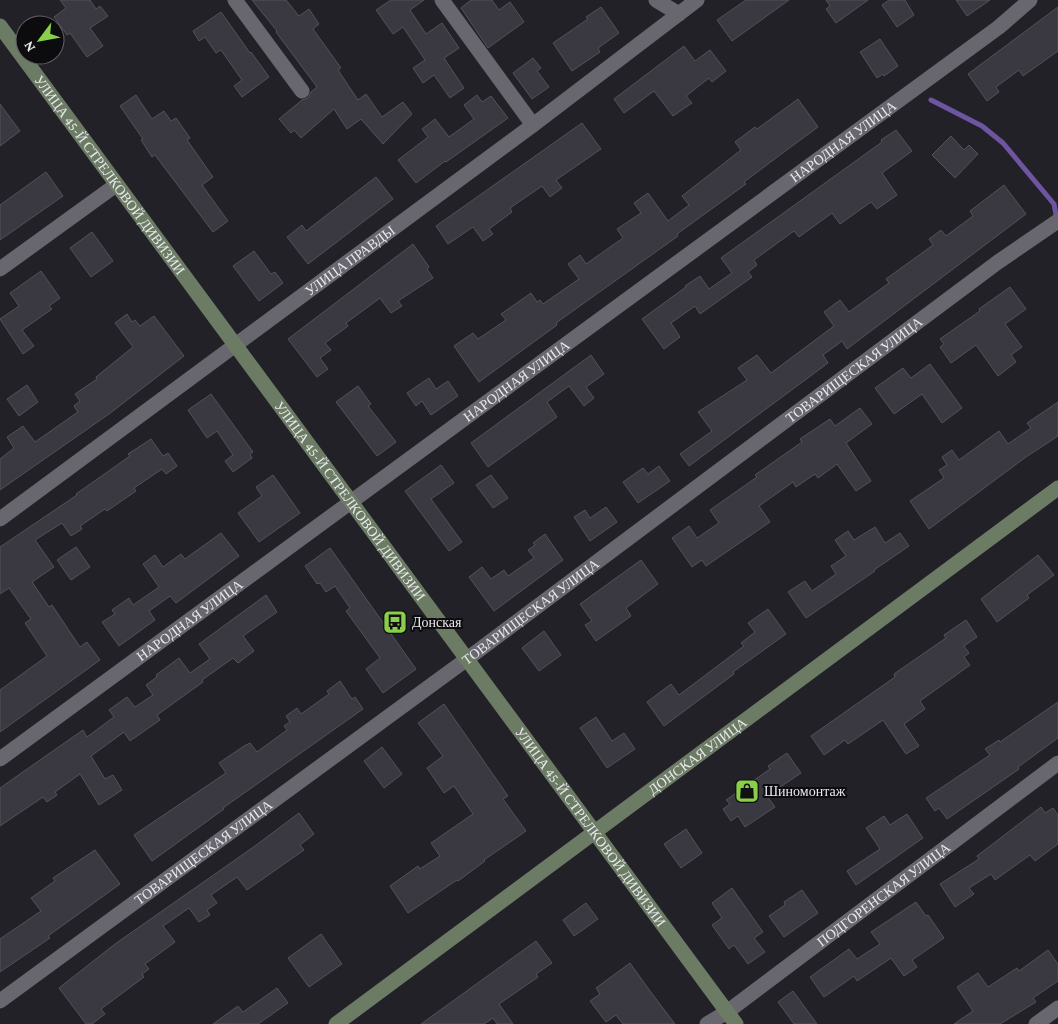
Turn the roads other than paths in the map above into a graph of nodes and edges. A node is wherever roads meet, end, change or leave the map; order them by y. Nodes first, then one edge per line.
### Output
1 (235, 0) edge
2 (442, 0) edge
3 (656, 0) edge
4 (697, 0) edge
5 (1030, 0) edge
6 (679, 14) junction
7 (1, 29) edge
8 (302, 91) dead end
9 (533, 125) junction
10 (116, 185) junction
11 (1058, 221) edge
12 (0, 269) edge
13 (236, 346) junction
14 (1058, 488) edge
15 (350, 501) junction
16 (0, 519) edge
17 (467, 659) junction
18 (0, 759) edge
19 (1058, 763) edge
20 (595, 832) junction
21 (0, 1001) edge
22 (1058, 1008) edge
23 (732, 1018) edge
24 (336, 1024) edge
25 (707, 1024) edge
26 (1036, 1024) edge

1 - 8 street
2 - 9 street
3 - 6 street
4 - 6 street, УЛИЦА ПРАВДЫ
5 - 15 street, НАРОДНАЯ УЛИЦА
6 - 9 street, УЛИЦА ПРАВДЫ
7 - 10 main road, УЛИЦА 45-Й СТРЕЛКОВОЙ ДИВИЗИИ
9 - 13 street, УЛИЦА ПРАВДЫ
10 - 12 street
10 - 13 main road, УЛИЦА 45-Й СТРЕЛКОВОЙ ДИВИЗИИ
11 - 17 street, ТОВАРИЩЕСКАЯ УЛИЦА
13 - 15 main road, УЛИЦА 45-Й СТРЕЛКОВОЙ ДИВИЗИИ
13 - 16 street, УЛИЦА ПРАВДЫ
14 - 20 main road, ДОНСКАЯ УЛИЦА
15 - 17 main road, УЛИЦА 45-Й СТРЕЛКОВОЙ ДИВИЗИИ
15 - 18 street, НАРОДНАЯ УЛИЦА
17 - 20 main road, УЛИЦА 45-Й СТРЕЛКОВОЙ ДИВИЗИИ
17 - 21 street, ТОВАРИЩЕСКАЯ УЛИЦА
19 - 23 street, ПОДГОРЕНСКАЯ УЛИЦА
20 - 23 main road, УЛИЦА 45-Й СТРЕЛКОВОЙ ДИВИЗИИ
20 - 24 main road, ДОНСКАЯ УЛИЦА
22 - 26 street
23 - 25 street, ПОДГОРЕНСКАЯ УЛИЦА

